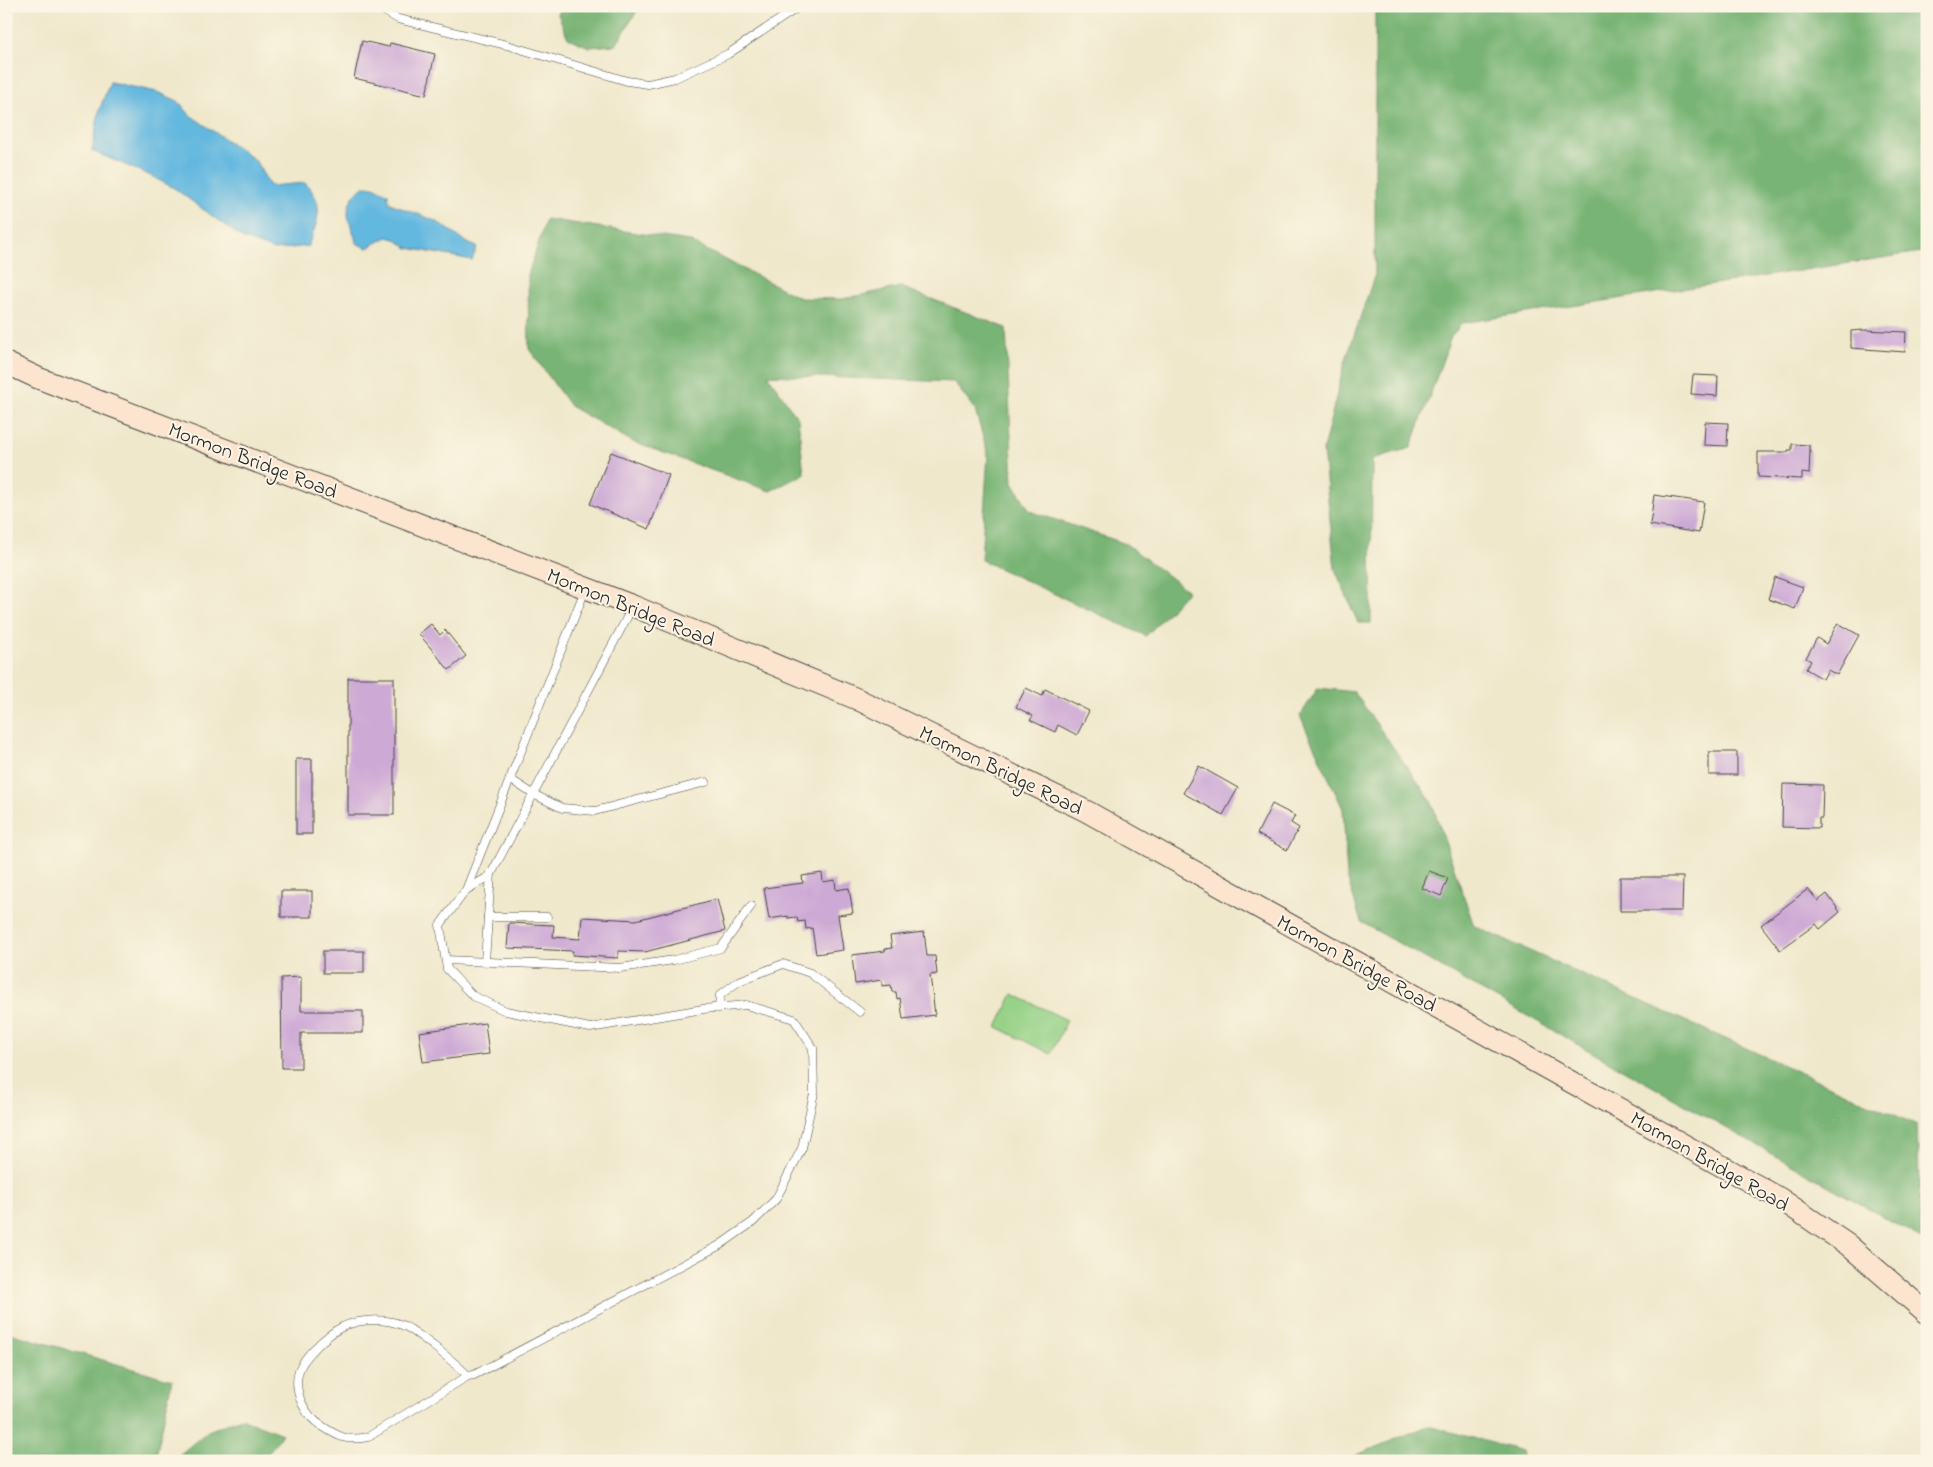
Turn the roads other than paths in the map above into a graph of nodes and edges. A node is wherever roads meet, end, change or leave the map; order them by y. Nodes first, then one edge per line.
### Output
1 (376, 6) edge
2 (800, 6) edge
3 (6, 363) edge
4 (586, 588) junction
5 (633, 606) junction
6 (510, 779) junction
7 (706, 782) dead end
8 (533, 794) junction
9 (491, 873) junction
10 (466, 890) junction
11 (751, 906) dead end
12 (547, 916) dead end
13 (488, 917) junction
14 (446, 960) junction
15 (485, 961) junction
16 (719, 1008) junction
17 (860, 1012) dead end
18 (1927, 1313) edge
19 (468, 1376) junction

1 - 2 lane
3 - 4 main road, Mormon Bridge Road
4 - 5 main road, Mormon Bridge Road
4 - 6 lane
5 - 8 lane
5 - 18 main road, Mormon Bridge Road
6 - 8 lane
6 - 10 lane
7 - 8 lane
8 - 9 lane
9 - 10 lane
9 - 13 lane
10 - 14 lane
11 - 15 lane
12 - 13 lane
13 - 15 lane
14 - 15 lane
14 - 16 lane
16 - 17 lane
16 - 19 lane
19 - 19 lane

